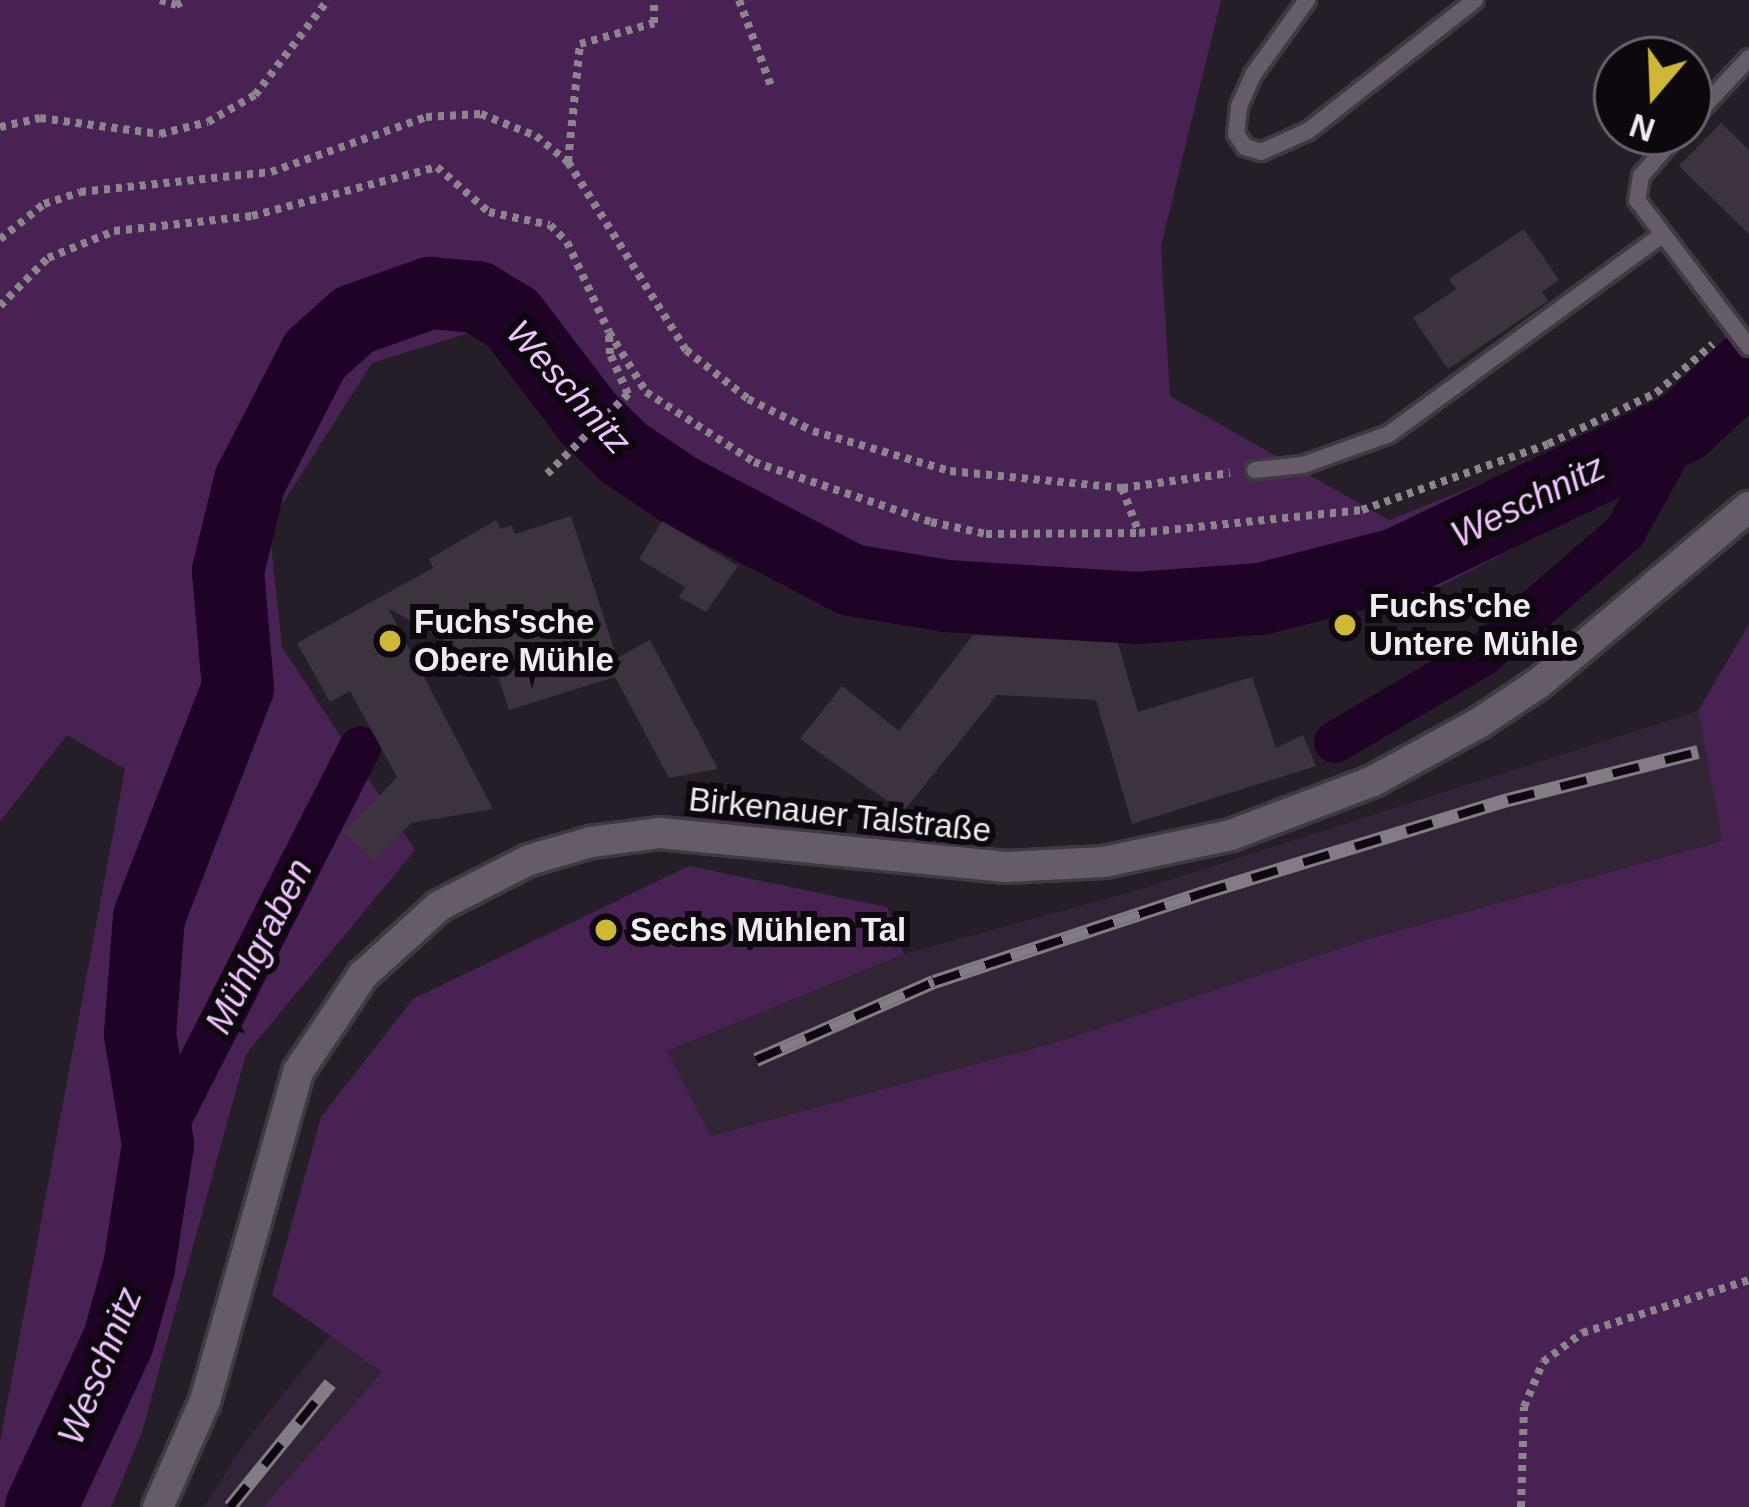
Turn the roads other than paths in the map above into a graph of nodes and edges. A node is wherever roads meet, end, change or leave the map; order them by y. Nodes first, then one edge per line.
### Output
1 (1307, 0) edge
2 (1475, 0) edge
3 (1749, 58) edge
4 (1713, 96) edge
5 (1656, 156) edge
6 (1662, 236) junction
7 (1749, 347) edge
8 (1256, 470) road end
9 (1749, 507) edge
10 (158, 1507) edge

1 - 2 lane
3 - 4 lane
5 - 6 lane
6 - 7 lane
6 - 8 lane
9 - 10 main road, Birkenauer Talstraße

